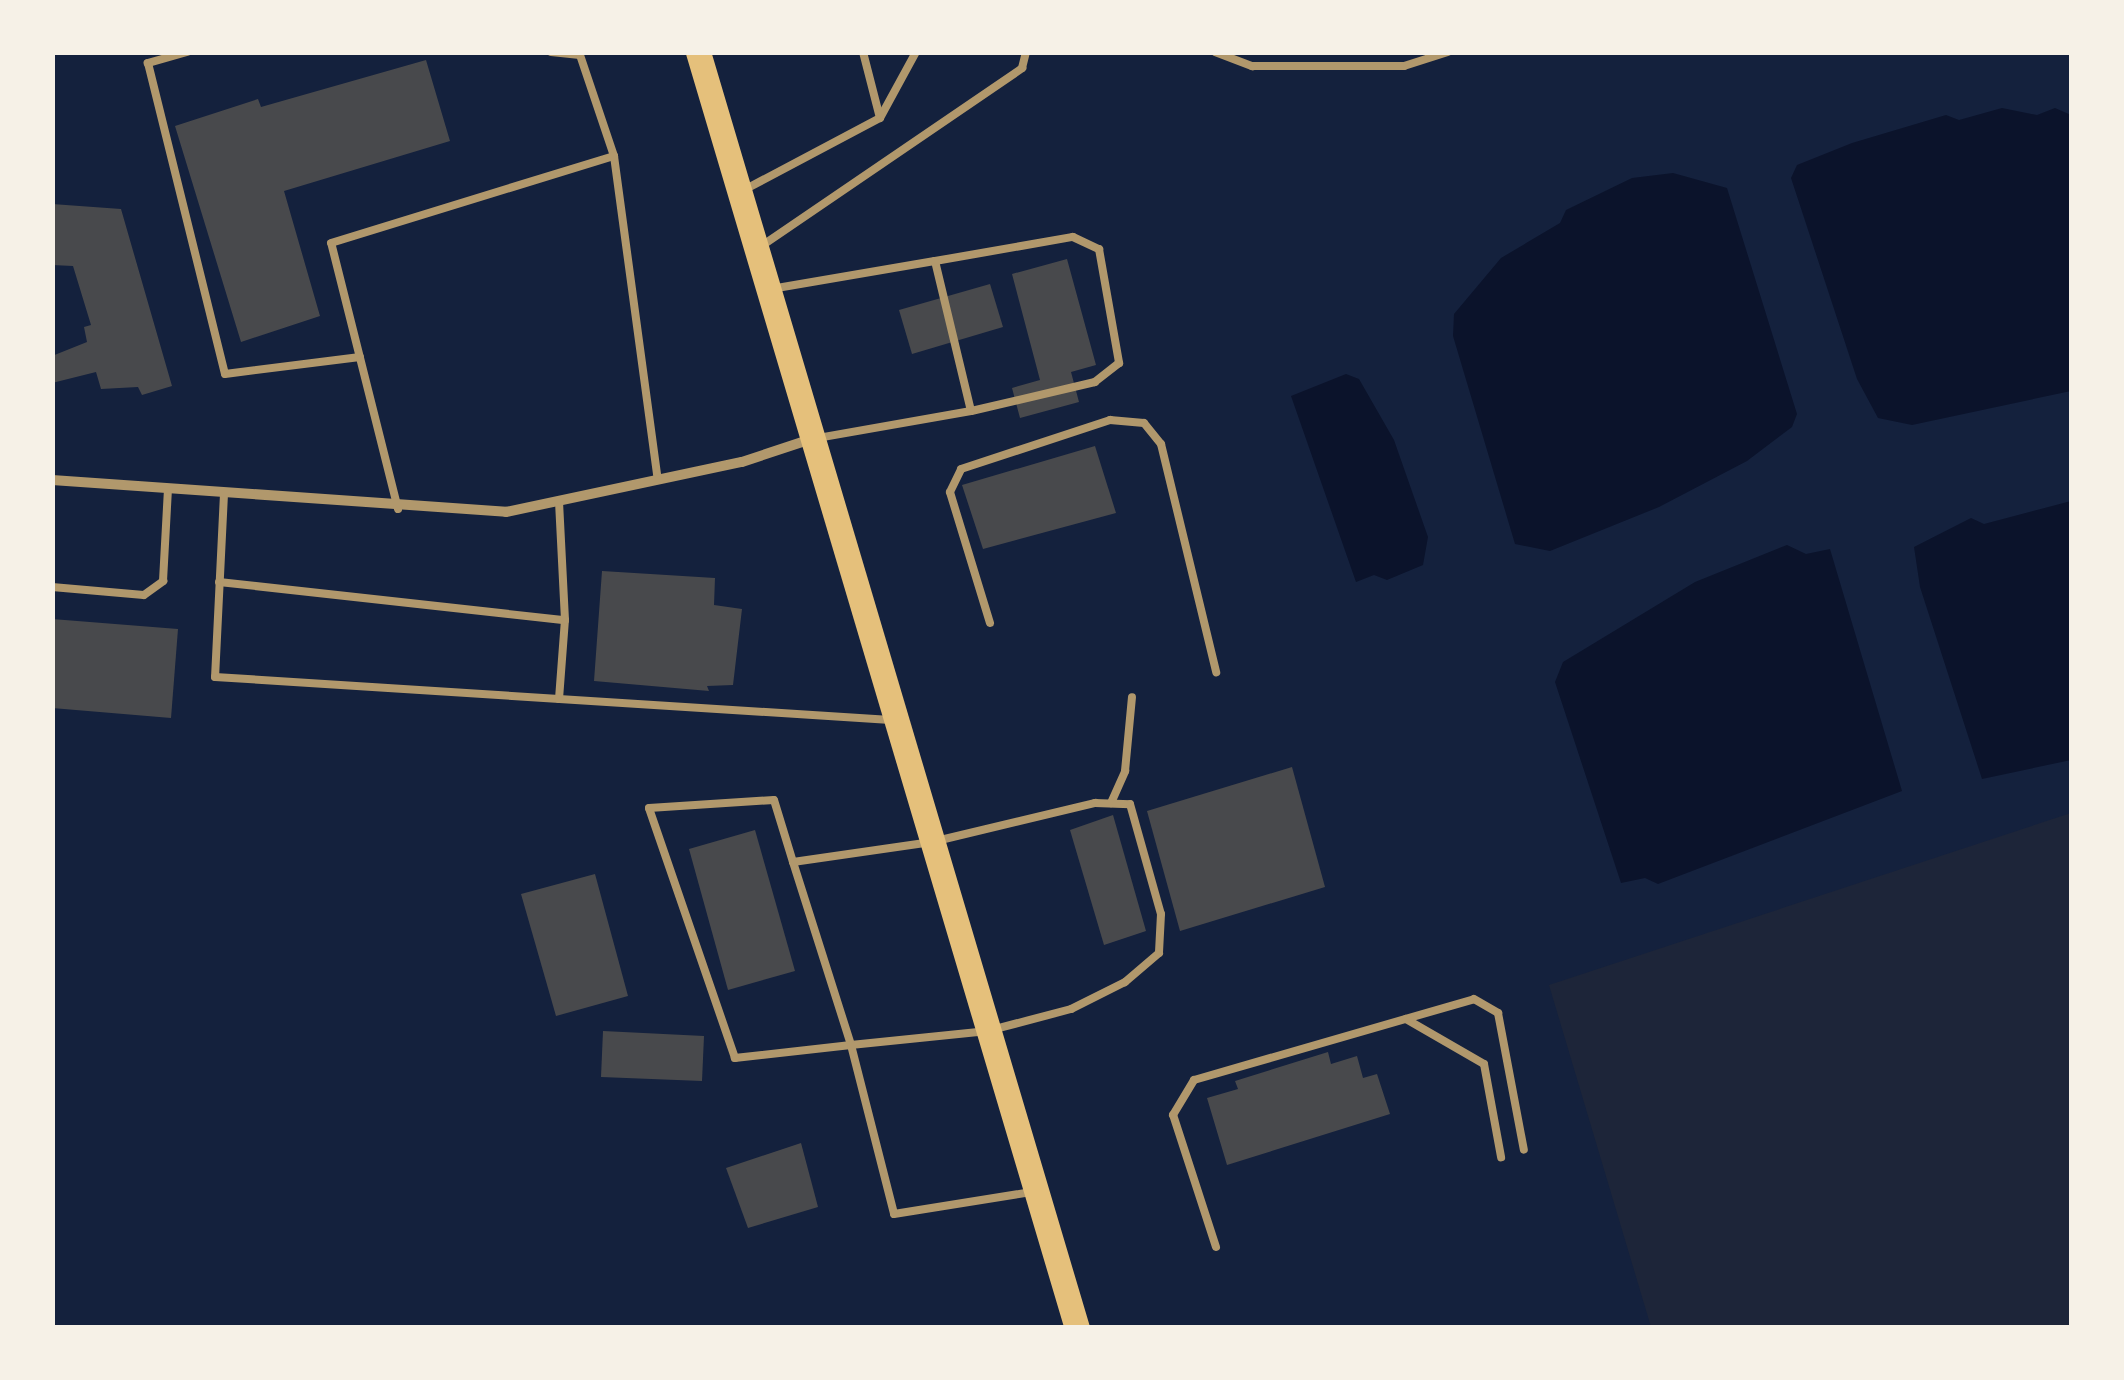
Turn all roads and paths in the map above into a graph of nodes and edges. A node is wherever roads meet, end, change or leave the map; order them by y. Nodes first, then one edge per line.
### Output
1 (188, 52) edge
2 (550, 52) edge
3 (698, 52) edge
4 (863, 52) edge
5 (916, 52) edge
6 (1026, 52) edge
7 (1215, 52) edge
8 (1448, 52) edge
9 (579, 54) edge
10 (880, 118) junction
11 (614, 156) junction
12 (738, 193) junction
13 (755, 250) junction
14 (935, 261) junction
15 (767, 290) junction
16 (360, 357) junction
17 (971, 411) junction
18 (812, 438) junction
19 (52, 480) edge
20 (658, 480) junction
21 (168, 490) junction
22 (224, 494) junction
23 (559, 500) junction
24 (398, 509) junction
25 (220, 582) junction
26 (52, 587) edge
27 (565, 620) junction
28 (990, 623) dead end
29 (1216, 672) dead end
30 (1132, 697) dead end
31 (559, 699) junction
32 (896, 720) junction
33 (1111, 803) junction
34 (932, 842) junction
35 (794, 862) junction
36 (1406, 1019) junction
37 (988, 1032) junction
38 (851, 1045) junction
39 (1524, 1150) dead end
40 (1501, 1157) dead end
41 (1036, 1191) junction
42 (1216, 1247) dead end
43 (1077, 1328) edge

1 - 16 lane
2 - 9 lane
3 - 12 main road
4 - 10 lane
5 - 10 lane
6 - 13 lane
7 - 8 lane
9 - 11 lane
10 - 12 lane
11 - 16 lane
11 - 20 lane
12 - 13 main road
13 - 15 main road
14 - 15 lane
14 - 17 lane
14 - 17 lane
15 - 18 main road
16 - 24 lane
17 - 18 lane
18 - 20 street
18 - 32 main road
19 - 21 street
20 - 23 street
21 - 22 street
21 - 26 lane
22 - 24 street
22 - 25 lane
23 - 24 street
23 - 27 lane
25 - 27 lane
25 - 31 lane
27 - 31 lane
28 - 29 lane
30 - 33 lane
31 - 32 lane
32 - 34 main road
33 - 34 lane
33 - 37 lane
34 - 35 lane
34 - 37 main road
35 - 38 lane
35 - 38 lane
36 - 39 lane
36 - 40 lane
36 - 42 lane
37 - 38 lane
37 - 41 main road
38 - 41 lane
41 - 43 main road

